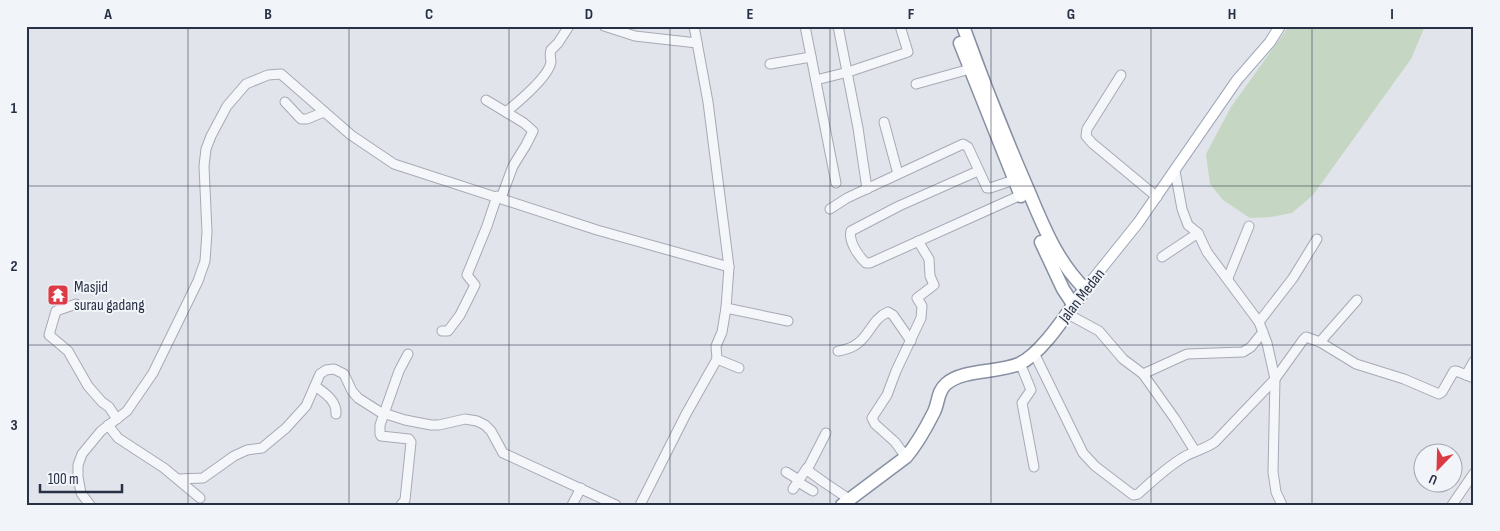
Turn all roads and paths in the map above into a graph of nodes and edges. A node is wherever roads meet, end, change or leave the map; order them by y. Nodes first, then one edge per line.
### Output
1 (569, 26) edge
2 (604, 26) edge
3 (694, 26) edge
4 (805, 26) edge
5 (838, 26) edge
6 (900, 26) edge
7 (954, 26) edge
8 (963, 26) edge
9 (1280, 26) edge
10 (697, 42) junction
11 (811, 57) junction
12 (770, 64) dead end
13 (970, 68) junction
14 (848, 72) junction
15 (1121, 74) dead end
16 (816, 80) junction
17 (916, 84) dead end
18 (486, 100) dead end
19 (285, 102) dead end
20 (324, 112) junction
21 (506, 112) junction
22 (884, 122) dead end
23 (978, 171) junction
24 (1176, 171) junction
25 (898, 174) junction
26 (1014, 180) junction
27 (836, 183) dead end
28 (867, 189) junction
29 (1021, 195) junction
30 (499, 197) junction
31 (1156, 197) junction
32 (830, 209) dead end
33 (1249, 226) dead end
34 (1198, 233) junction
35 (1317, 239) dead end
36 (918, 241) junction
37 (1162, 257) dead end
38 (729, 267) junction
39 (1228, 278) junction
40 (1085, 289) junction
41 (1357, 300) dead end
42 (76, 304) dead end
43 (726, 308) junction
44 (1070, 309) junction
45 (788, 321) dead end
46 (1259, 322) junction
47 (442, 331) dead end
48 (1263, 332) junction
49 (911, 341) junction
50 (1320, 342) junction
51 (838, 351) dead end
52 (408, 354) dead end
53 (1034, 354) junction
54 (717, 359) junction
55 (1474, 361) edge
56 (1020, 363) junction
57 (739, 368) dead end
58 (1143, 374) junction
59 (1470, 376) edge
60 (1275, 379) junction
61 (315, 386) junction
62 (336, 414) dead end
63 (384, 414) junction
64 (117, 419) junction
65 (108, 425) junction
66 (826, 433) dead end
67 (1195, 451) junction
68 (906, 457) junction
69 (1034, 467) dead end
70 (807, 468) junction
71 (786, 472) dead end
72 (1474, 473) edge
73 (179, 479) junction
74 (796, 483) junction
75 (581, 488) junction
76 (813, 491) dead end
77 (200, 498) dead end
78 (846, 502) edge
79 (90, 505) edge
80 (401, 505) edge
81 (572, 505) edge
82 (616, 505) edge
83 (640, 505) edge
84 (1282, 505) edge
85 (1452, 505) edge

1 - 21 street
2 - 10 street
3 - 10 street
4 - 11 street
5 - 14 street
6 - 14 street
7 - 13 highway
8 - 40 highway
9 - 24 main road, Jalan Medan
10 - 38 street
11 - 12 street
11 - 16 street
13 - 17 street
13 - 26 highway
14 - 16 street
14 - 28 street
15 - 31 street
16 - 27 street
18 - 21 street
19 - 20 street
20 - 30 street
20 - 64 street
21 - 30 street
22 - 25 street
23 - 25 street
23 - 26 street
23 - 36 street
24 - 31 main road, Jalan Medan
24 - 34 street
25 - 28 street
26 - 29 highway
28 - 32 street
29 - 36 street
29 - 44 highway
30 - 38 street
30 - 47 street
31 - 40 main road, Jalan Medan
33 - 39 street
34 - 37 street
34 - 39 street
35 - 46 street
36 - 49 street
38 - 43 street
39 - 46 street
40 - 44 highway, Jalan Medan
41 - 50 street
42 - 64 street
43 - 45 street
43 - 54 street
44 - 53 highway, Jalan Medan
44 - 58 street
46 - 48 street
48 - 58 street
48 - 60 street
49 - 51 street
49 - 68 street
50 - 59 street
50 - 60 street
52 - 63 street
53 - 56 highway, Jalan Medan
53 - 67 street
54 - 57 street
54 - 83 street
55 - 59 street
56 - 68 highway, Jalan Medan
56 - 69 street
58 - 67 street
60 - 67 street
60 - 84 street
61 - 62 street
61 - 63 street
61 - 73 street
63 - 75 street
63 - 80 street
64 - 65 street
65 - 73 street
65 - 79 street
66 - 70 street
68 - 78 highway, Jalan Medan
70 - 74 street
70 - 78 street
71 - 74 street
72 - 85 street
73 - 77 street
74 - 76 street
75 - 81 street
75 - 82 street

